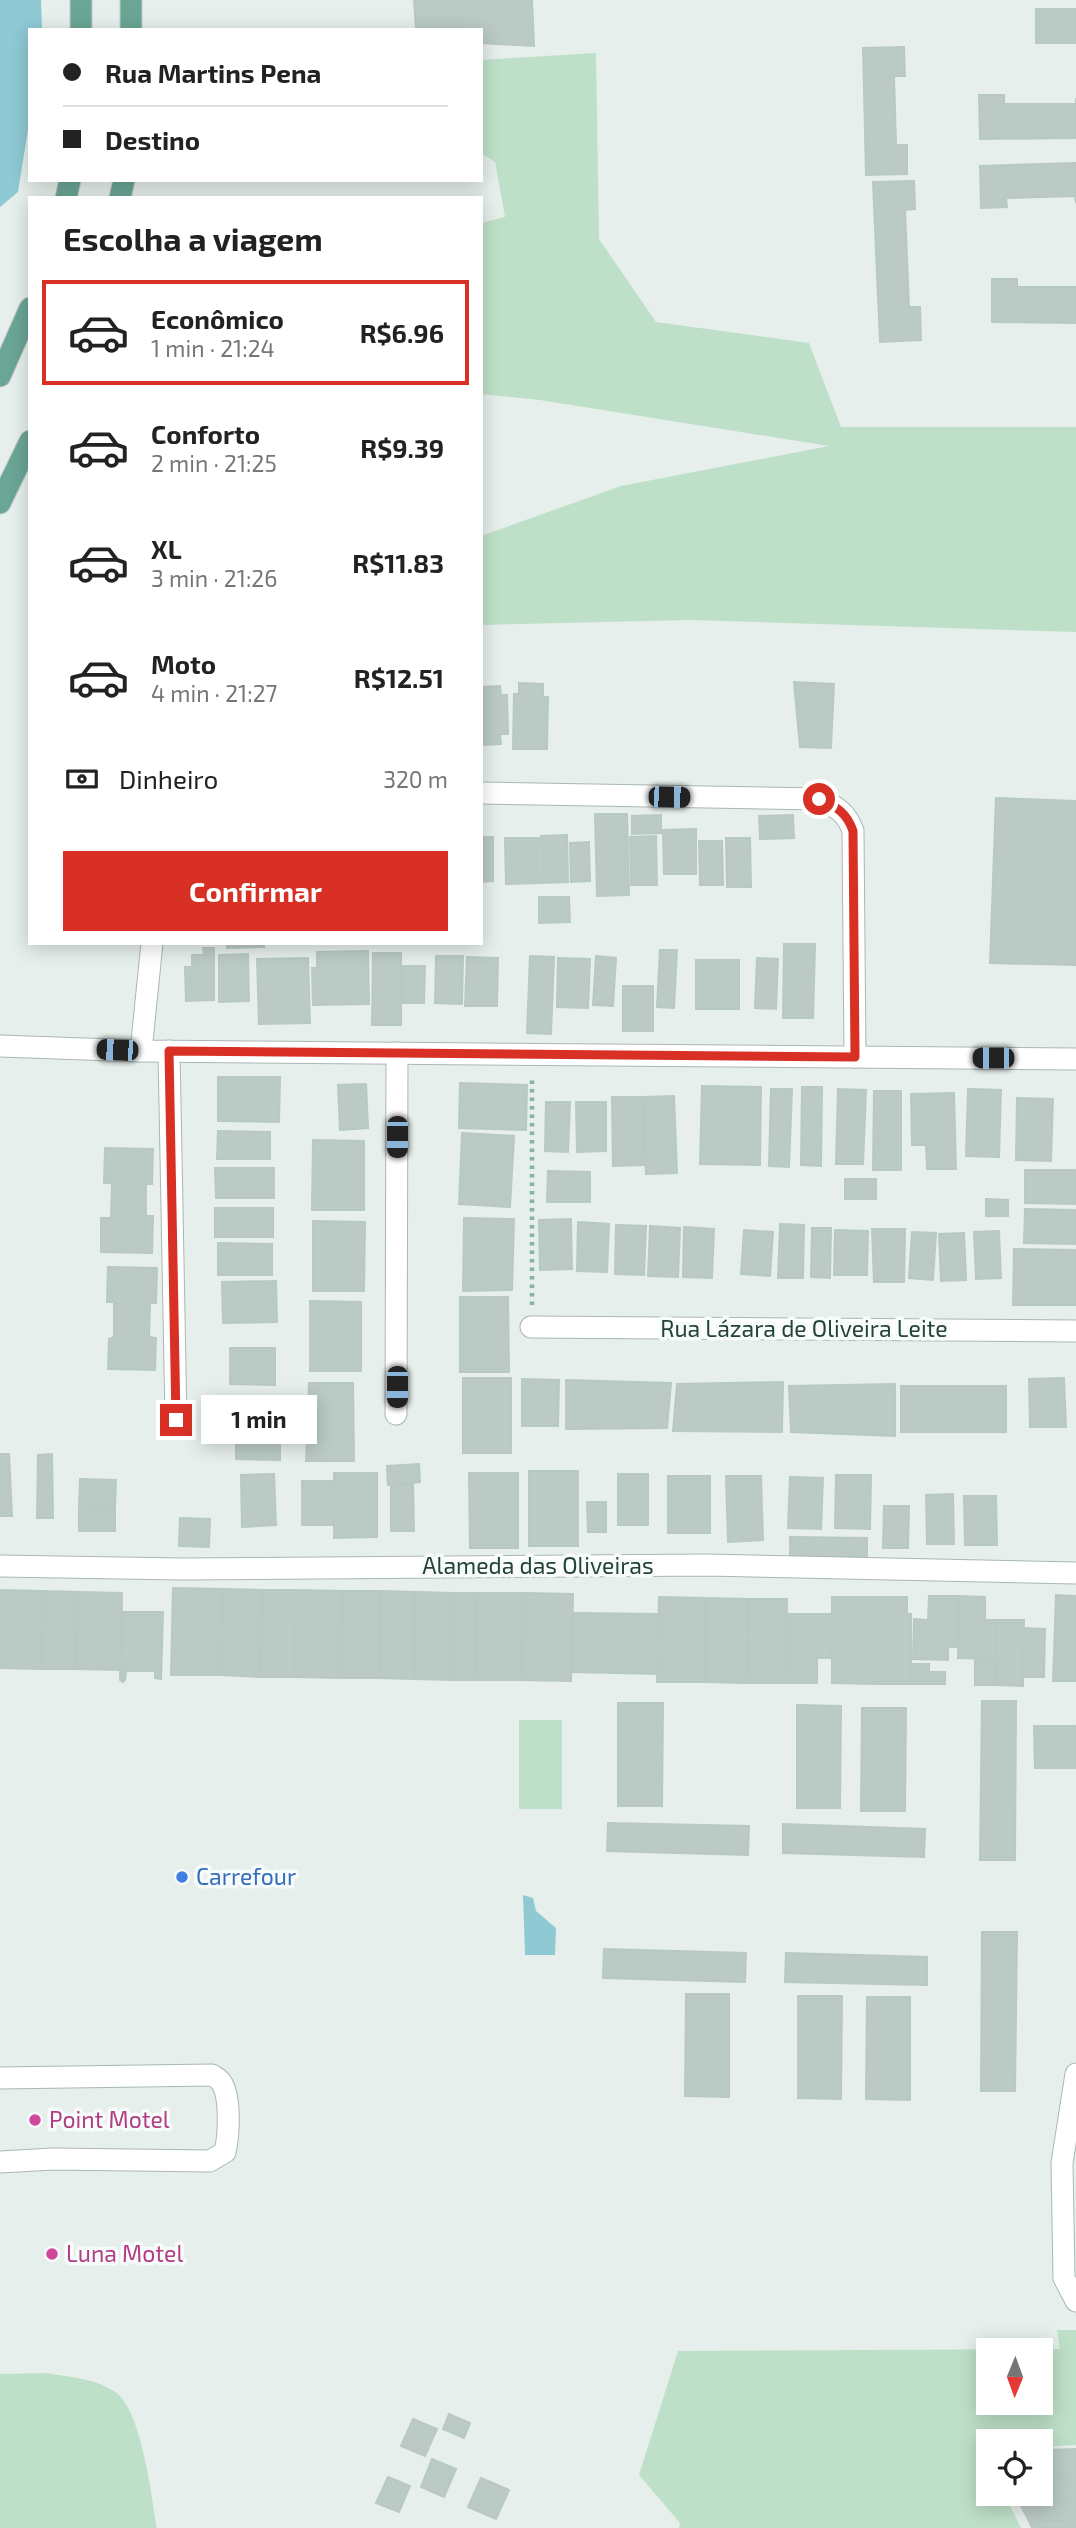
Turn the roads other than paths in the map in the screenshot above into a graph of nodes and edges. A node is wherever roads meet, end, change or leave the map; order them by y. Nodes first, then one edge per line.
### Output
1 (81, 0) edge
2 (131, 0) edge
3 (82, 28) edge
4 (131, 28) edge
5 (28, 313) edge
6 (0, 376) edge
7 (28, 445) edge
8 (0, 503) edge
9 (483, 793) edge
10 (152, 945) edge
11 (0, 1046) edge
12 (141, 1051) junction
13 (169, 1051) junction
14 (397, 1053) junction
15 (855, 1057) junction
16 (1076, 1059) edge
17 (531, 1327) road end
18 (1076, 1331) edge
19 (397, 1414) dead end
20 (176, 1420) dead end
21 (0, 1566) edge
22 (1076, 1573) edge
23 (1076, 2074) edge
24 (0, 2078) edge
25 (0, 2162) edge
26 (1076, 2301) edge

1 - 3 main road
2 - 4 main road
5 - 6 main road
7 - 8 main road
9 - 15 street
10 - 12 street
11 - 12 street
12 - 13 street
13 - 14 street
13 - 20 street
14 - 15 street
14 - 19 street
15 - 16 street
17 - 18 street, Rua Lázara de Oliveira Leite
21 - 22 street, Alameda das Oliveiras
23 - 26 street
24 - 25 street

